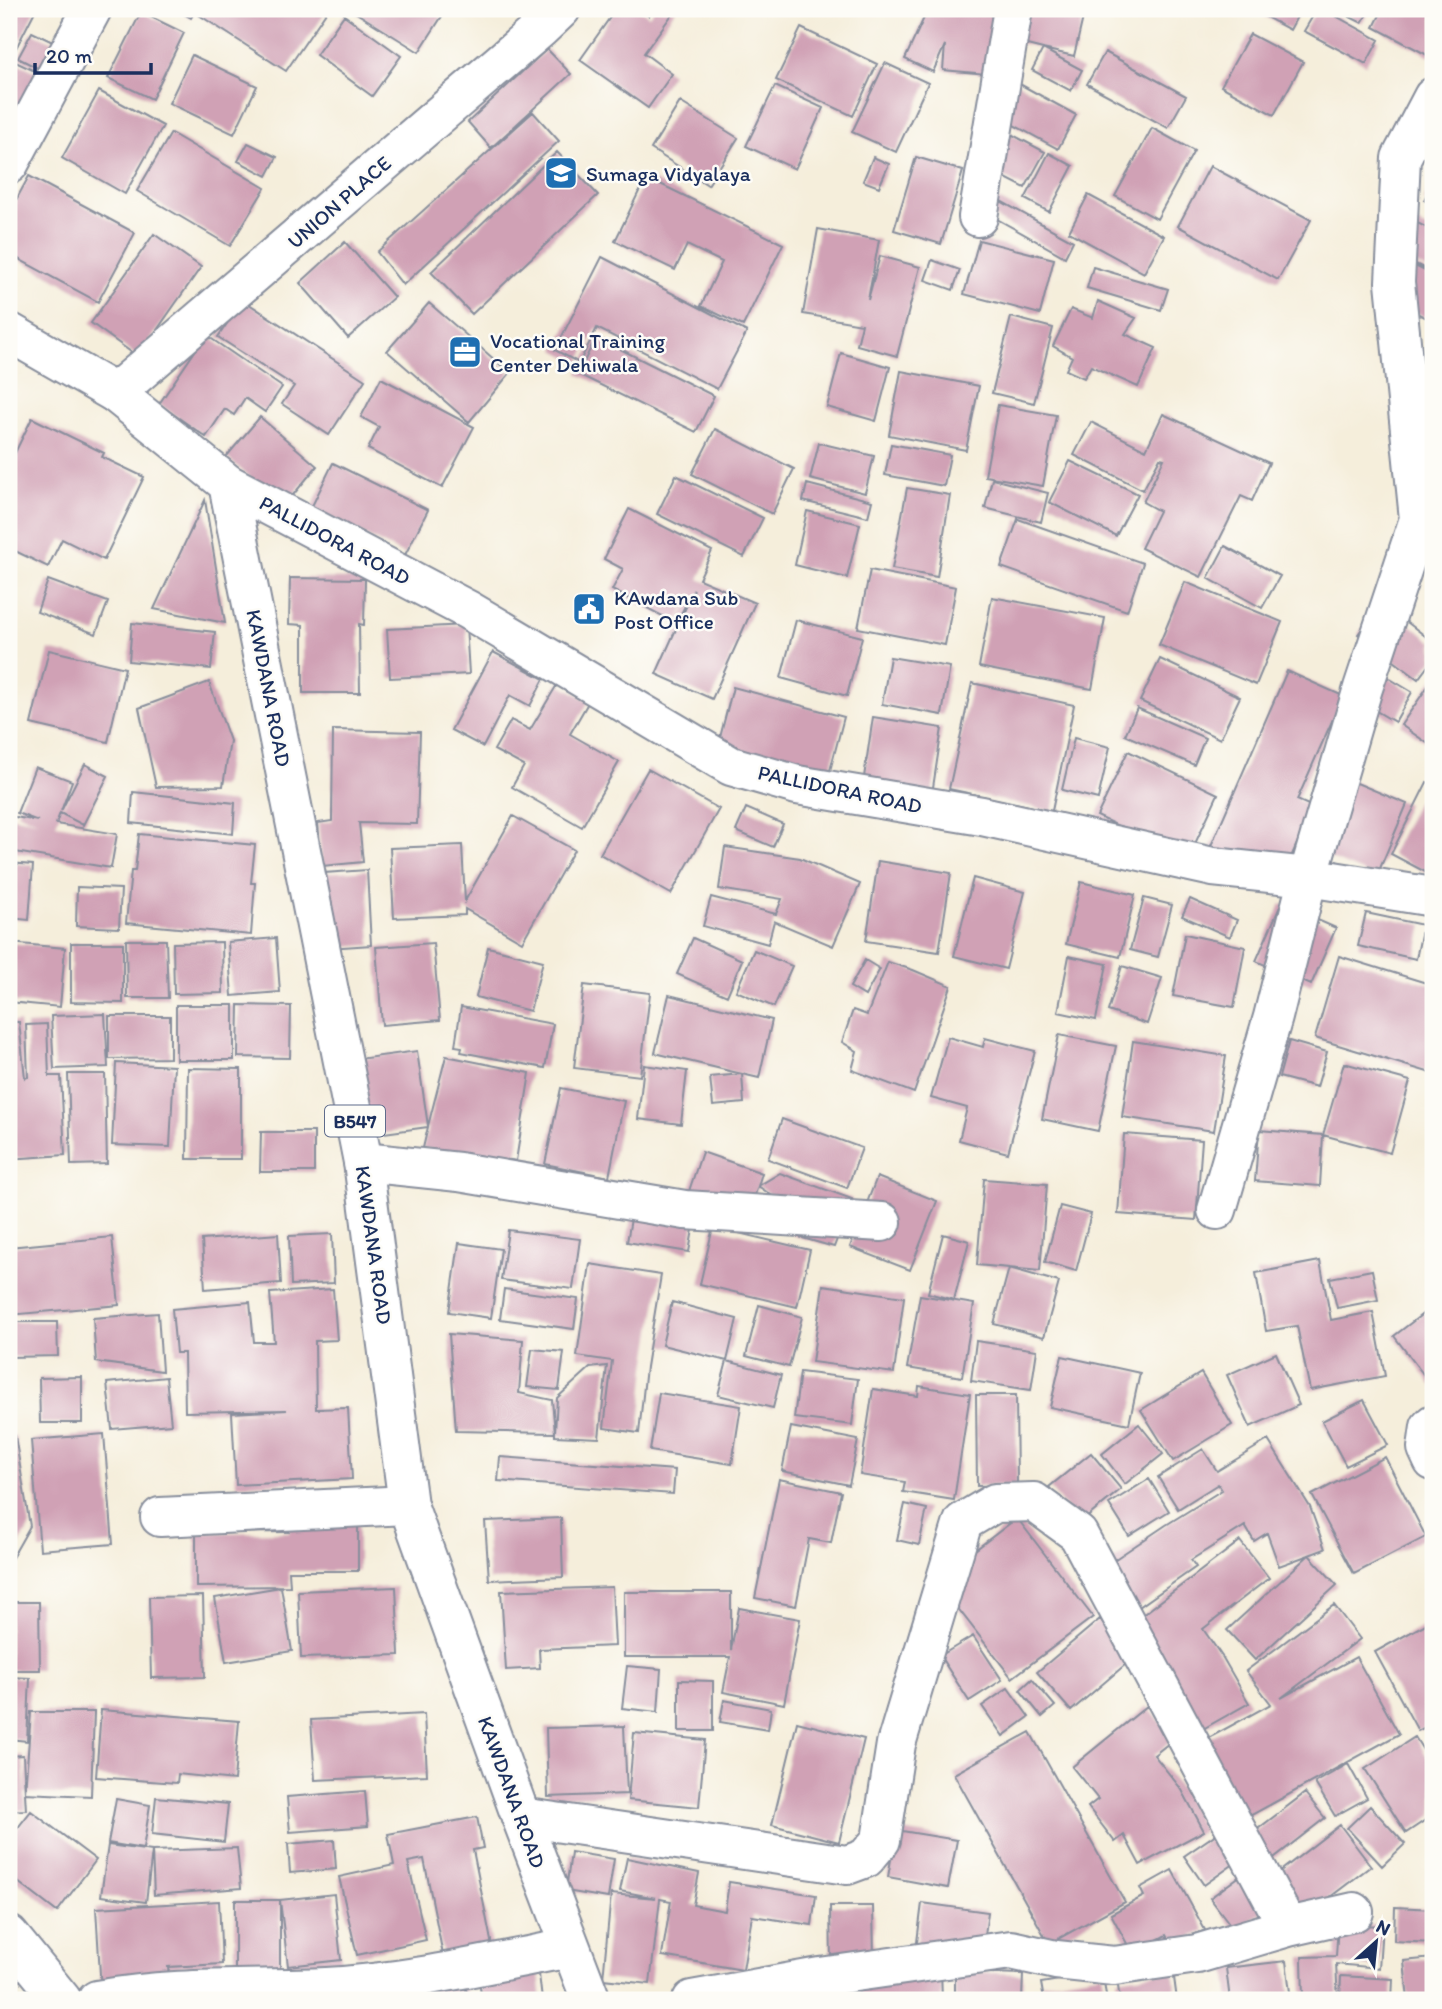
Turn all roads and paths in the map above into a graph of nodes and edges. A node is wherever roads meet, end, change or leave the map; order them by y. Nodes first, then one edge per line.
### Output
1 (92, 9) edge
2 (561, 9) edge
3 (1013, 9) edge
4 (1433, 97) edge
5 (9, 164) edge
6 (978, 217) dead end
7 (9, 332) edge
8 (115, 393) junction
9 (228, 484) junction
10 (1308, 877) junction
11 (1433, 897) edge
12 (363, 1162) junction
13 (1217, 1210) dead end
14 (882, 1222) dead end
15 (1433, 1424) edge
16 (1433, 1461) edge
17 (408, 1505) junction
18 (160, 1517) dead end
19 (521, 1817) junction
20 (1354, 1912) dead end
21 (1288, 1927) junction
22 (9, 1935) edge
23 (570, 1948) junction
24 (62, 2000) edge
25 (97, 2000) edge
26 (591, 2000) edge
27 (692, 2000) edge

1 - 5 street
2 - 8 street, UNION PLACE
3 - 6 street
4 - 10 street
7 - 8 street
8 - 9 street
9 - 10 street, PALLIDORA ROAD
9 - 12 street, KAWDANA ROAD / B547
10 - 11 street, PALLIDORA ROAD
10 - 13 street
12 - 14 street
12 - 17 street, KAWDANA ROAD / B547
15 - 16 street
17 - 18 street
17 - 19 street, KAWDANA ROAD / B547
19 - 21 street
19 - 23 street, KAWDANA ROAD / B547
20 - 21 street
21 - 27 street
22 - 24 street
23 - 25 street
23 - 26 street, KAWDANA ROAD / B547

